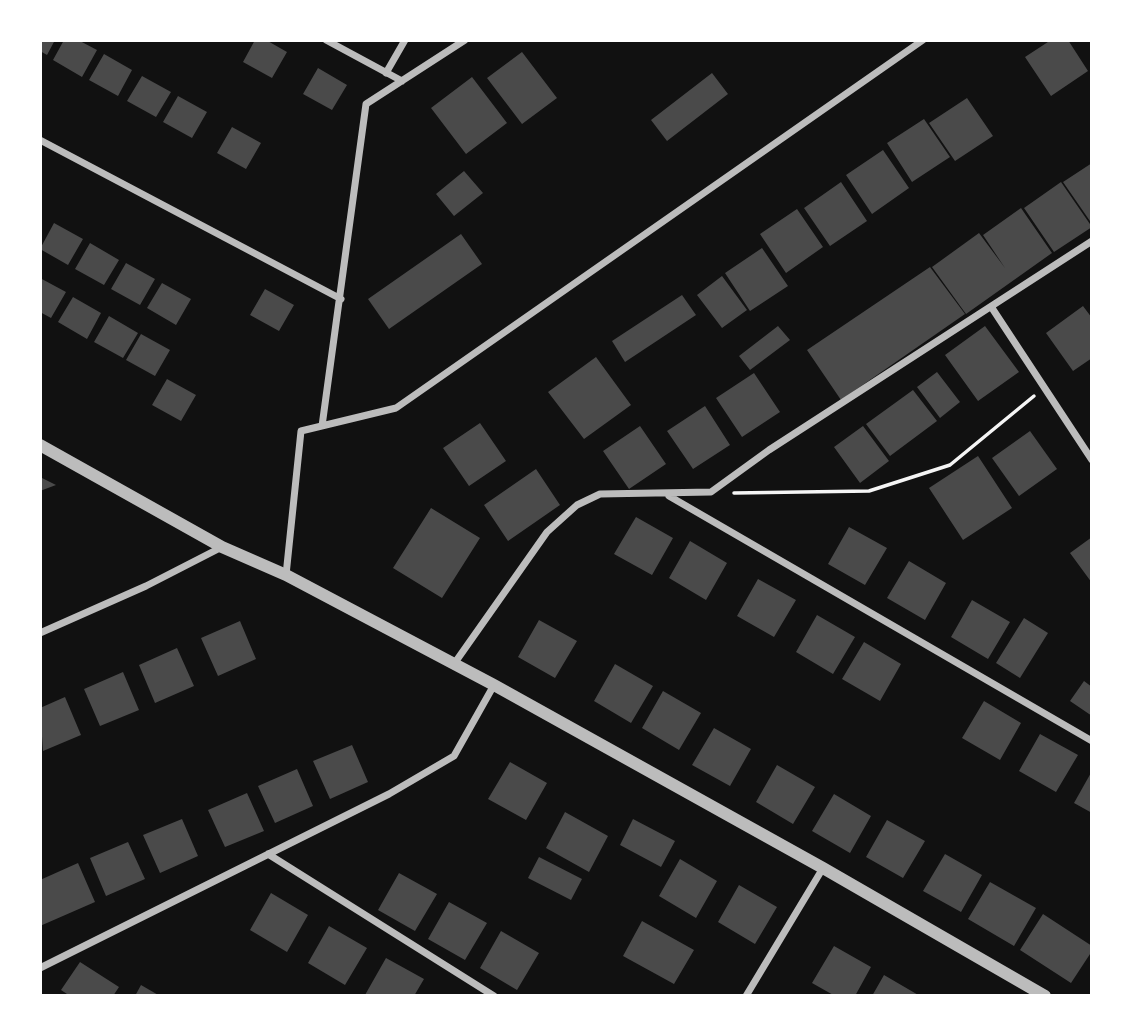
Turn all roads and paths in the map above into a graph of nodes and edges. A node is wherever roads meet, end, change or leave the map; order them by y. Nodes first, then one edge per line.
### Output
1 (326, 40) edge
2 (405, 40) edge
3 (465, 40) edge
4 (923, 40) edge
5 (386, 73) junction
6 (402, 81) junction
7 (40, 140) edge
8 (1092, 241) edge
9 (341, 299) junction
10 (992, 308) junction
11 (1043, 388) junction
12 (322, 426) junction
13 (40, 444) edge
14 (1092, 460) edge
15 (711, 492) junction
16 (668, 495) junction
17 (222, 547) junction
18 (286, 575) junction
19 (40, 633) edge
20 (454, 664) junction
21 (494, 685) junction
22 (1092, 741) edge
23 (268, 854) junction
24 (823, 868) junction
25 (40, 968) edge
26 (494, 996) edge
27 (746, 996) edge
28 (1045, 996) edge

1 - 5 street
2 - 5 street
3 - 6 street
4 - 12 street
5 - 6 street
6 - 9 street
7 - 9 street
8 - 10 street
9 - 12 street
10 - 11 street
10 - 15 street
11 - 14 street
11 - 15 path
12 - 18 street
13 - 17 street
15 - 16 street
16 - 20 street
16 - 22 street
17 - 18 street
17 - 19 street
18 - 20 street
20 - 21 street
21 - 23 street
21 - 24 street
23 - 25 street
23 - 26 street
24 - 27 street
24 - 28 street

